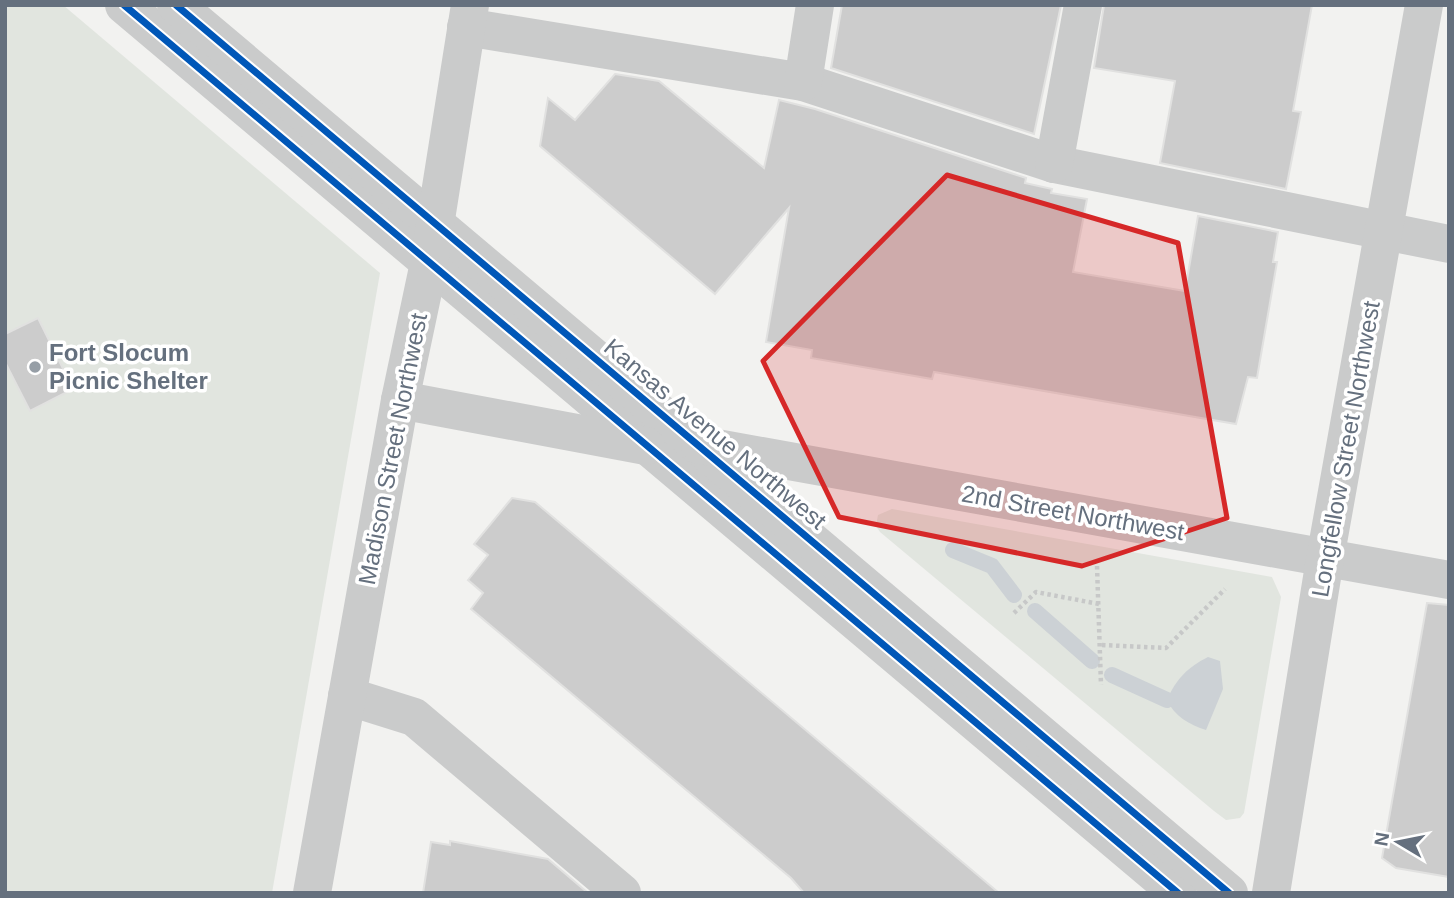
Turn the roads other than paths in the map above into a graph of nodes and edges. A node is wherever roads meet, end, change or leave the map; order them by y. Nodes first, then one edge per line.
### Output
1 (124, 5) edge
2 (176, 5) edge
3 (815, 5) edge
4 (1083, 5) edge
5 (1424, 5) edge
6 (468, 16) edge
7 (803, 82) junction
8 (1055, 164) junction
9 (436, 224) junction
10 (1385, 233) junction
11 (1449, 244) edge
12 (429, 263) junction
13 (400, 400) junction
14 (697, 444) junction
15 (649, 447) junction
16 (1325, 559) junction
17 (1449, 580) edge
18 (347, 696) junction
19 (312, 893) edge
20 (622, 893) edge
21 (1178, 893) edge
22 (1229, 893) edge
23 (1271, 893) edge

1 - 12 street
2 - 9 street, Kansas Avenue Northwest
3 - 7 street
4 - 8 street
5 - 10 street, Longfellow Street Northwest
6 - 7 street
6 - 9 street, Madison Street Northwest
7 - 8 street
8 - 10 street
9 - 12 street, Madison Street Northwest
9 - 14 street, Kansas Avenue Northwest
10 - 11 street
10 - 16 street, Longfellow Street Northwest
12 - 13 street, Madison Street Northwest
12 - 15 street
13 - 15 street
13 - 18 street, Madison Street Northwest
14 - 16 street, 2nd Street Northwest
14 - 22 street, Kansas Avenue Northwest
15 - 21 street
16 - 17 street, 2nd Street Northwest
16 - 23 street, Longfellow Street Northwest
18 - 19 street, Madison Street Northwest
18 - 20 street

